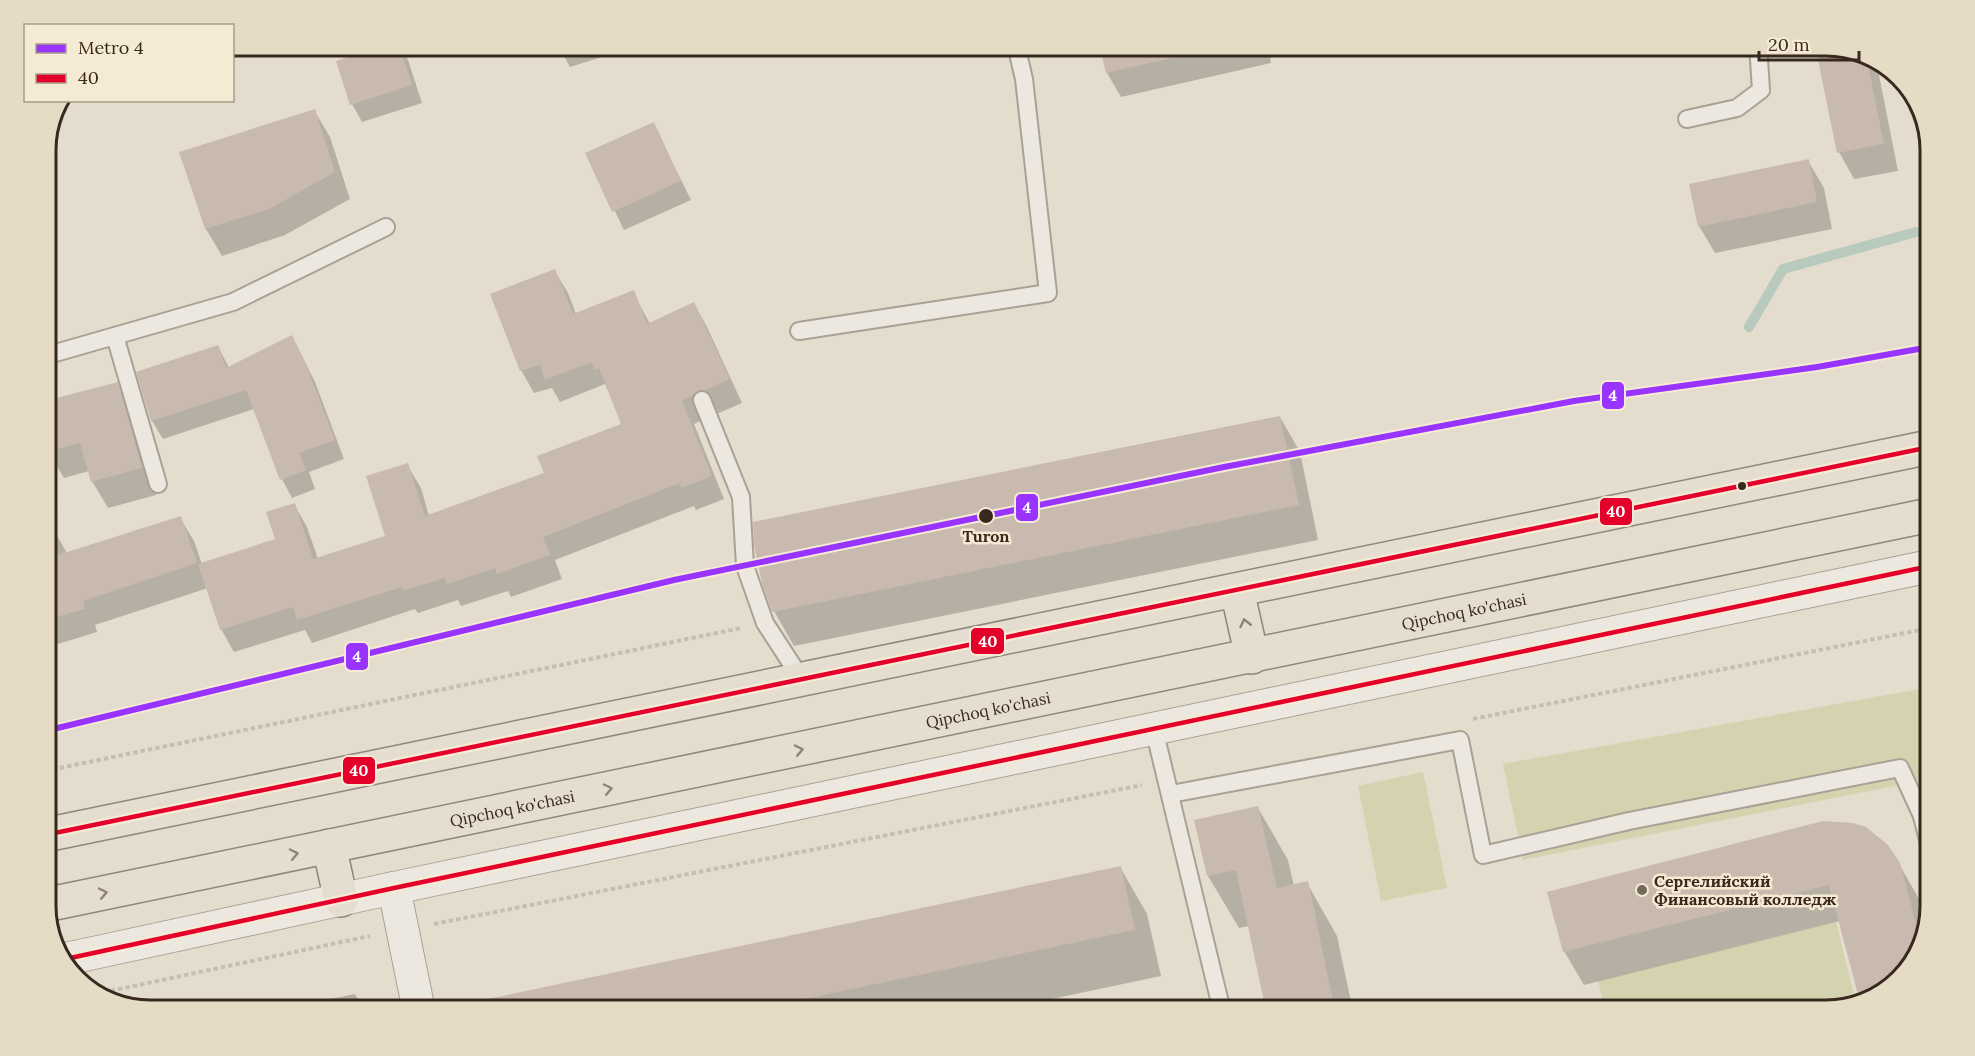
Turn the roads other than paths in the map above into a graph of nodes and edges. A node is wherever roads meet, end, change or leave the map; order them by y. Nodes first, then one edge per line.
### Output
1 (1019, 56) edge
2 (1759, 56) edge
3 (1687, 119) dead end
4 (386, 227) dead end
5 (799, 332) dead end
6 (115, 336) junction
7 (56, 353) edge
8 (702, 400) dead end
9 (1919, 449) edge
10 (158, 484) dead end
11 (1919, 517) edge
12 (1920, 568) edge
13 (1237, 590) junction
14 (1252, 657) junction
15 (802, 680) junction
16 (1154, 729) junction
17 (1169, 787) junction
18 (1920, 804) edge
19 (56, 834) edge
20 (329, 846) junction
21 (394, 888) junction
22 (341, 900) junction
23 (56, 903) edge
24 (70, 958) edge
25 (417, 1000) edge
26 (1219, 1000) edge

1 - 5 lane
2 - 3 lane
4 - 6 lane
6 - 7 lane
6 - 10 lane
8 - 15 lane
9 - 13 main road
11 - 14 main road, Qipchoq ko'chasi
12 - 16 street
14 -> 13 main road
13 - 15 main road
20 -> 14 main road, Qipchoq ko'chasi
15 - 19 main road
16 - 17 lane
16 - 21 street
17 - 18 lane
17 - 26 lane
20 - 22 main road
23 -> 20 main road, Qipchoq ko'chasi
21 - 22 street
21 - 25 street
22 - 24 street

